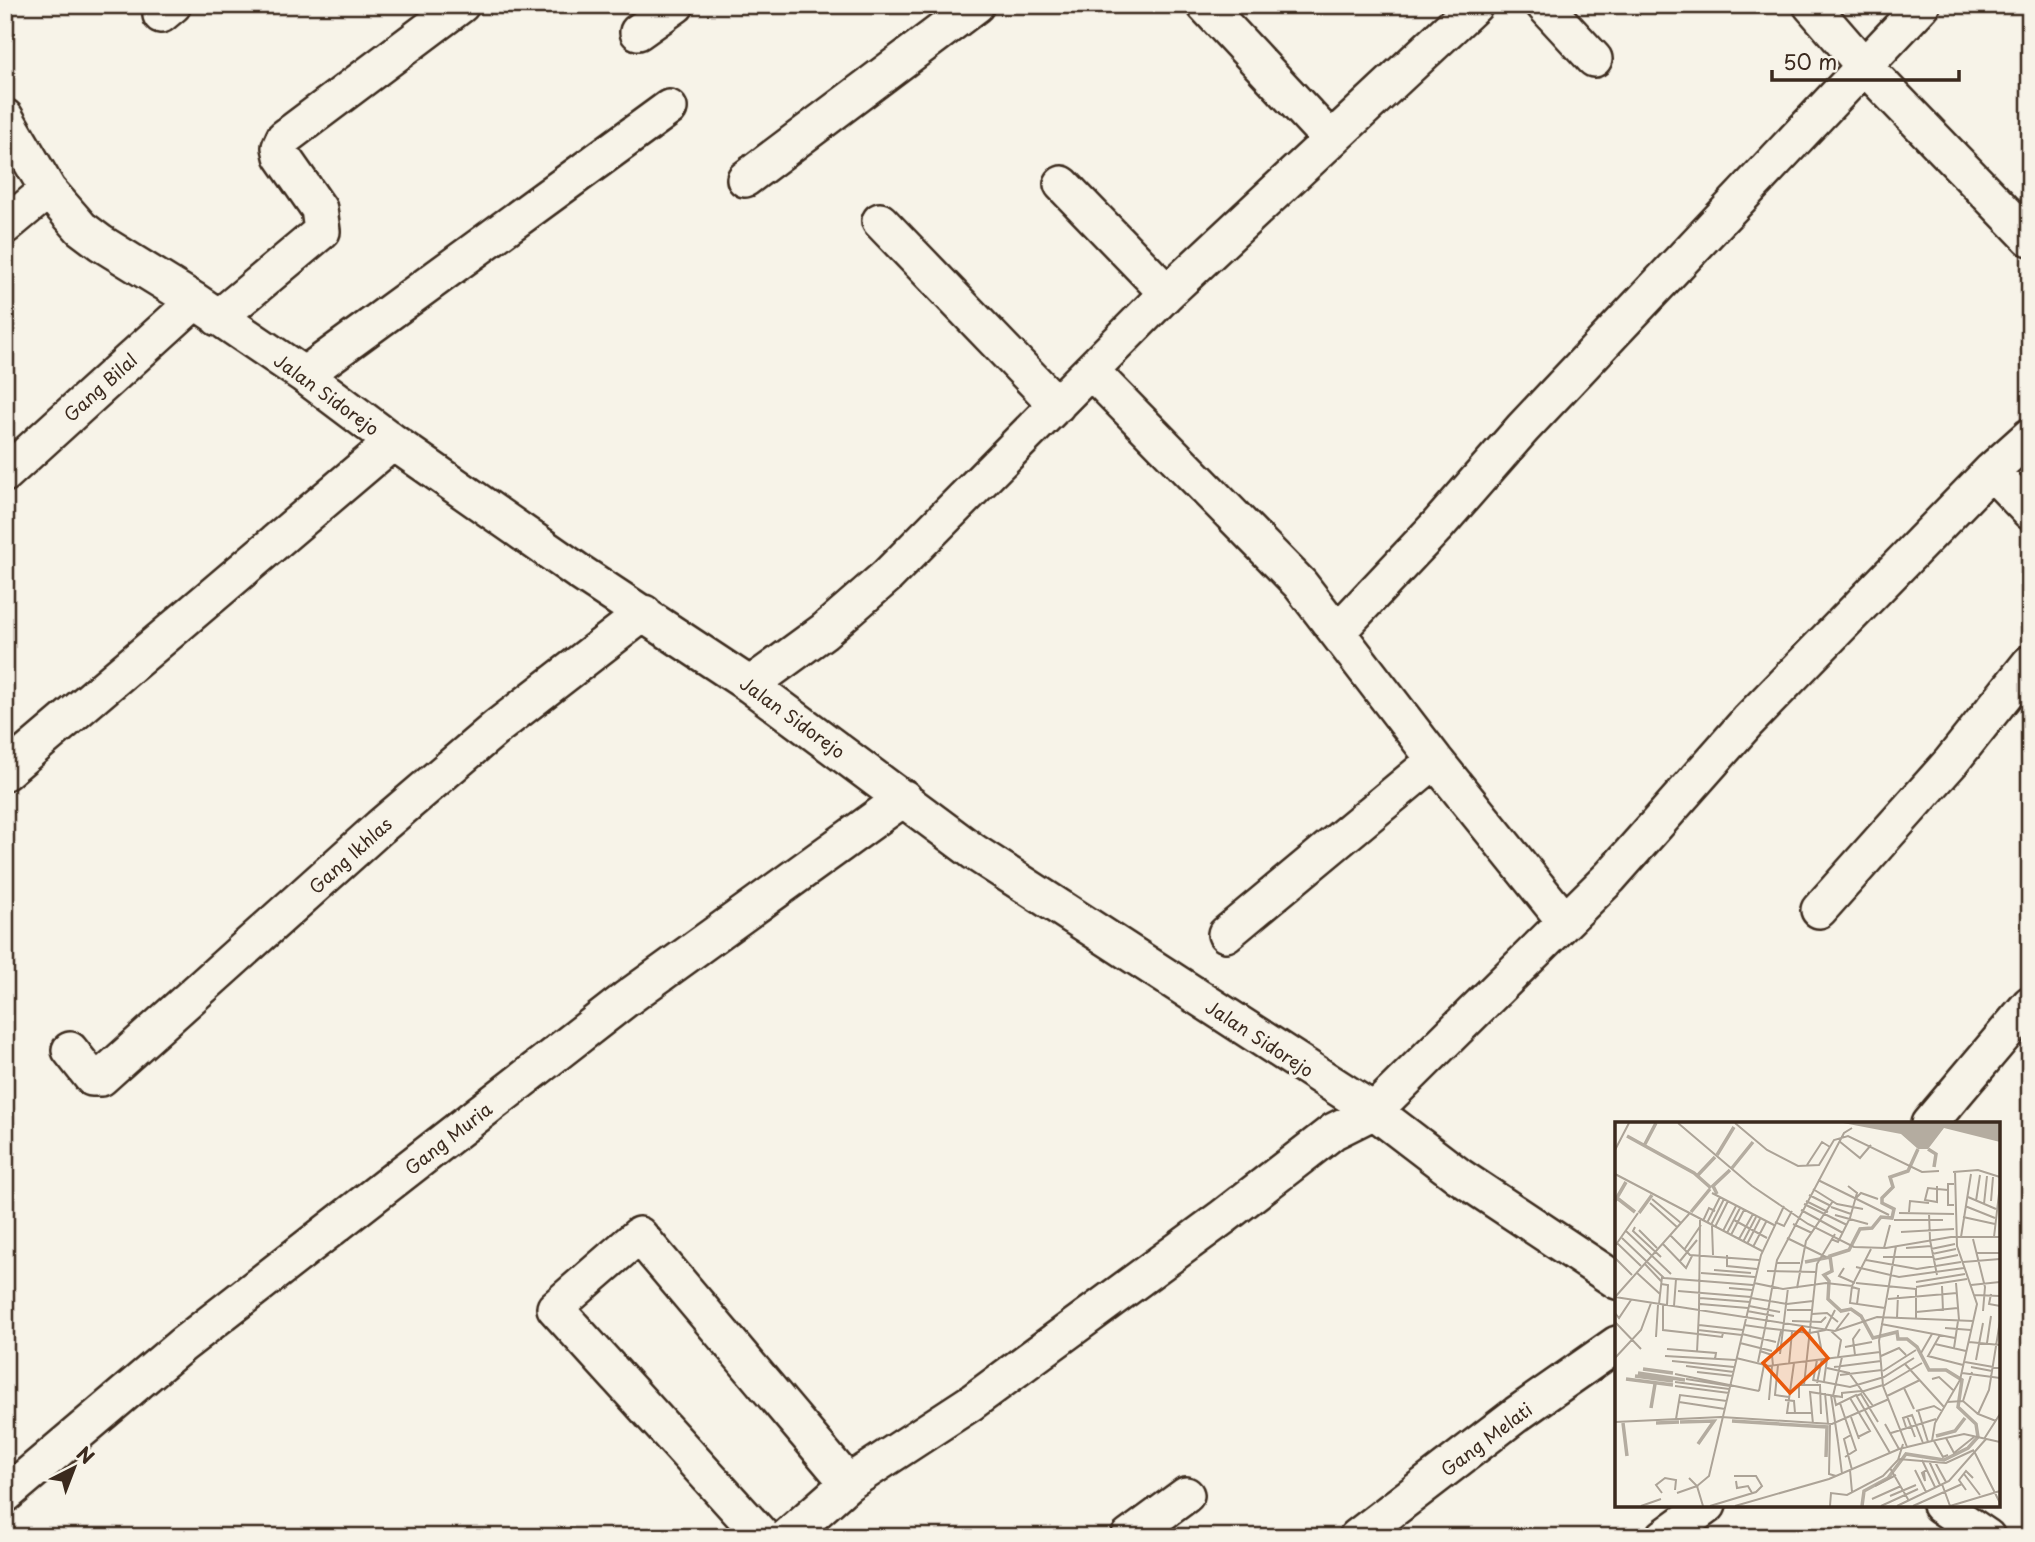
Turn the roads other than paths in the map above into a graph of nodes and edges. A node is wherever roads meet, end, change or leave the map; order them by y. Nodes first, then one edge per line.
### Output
1 (461, 5) edge
2 (676, 5) edge
3 (976, 5) edge
4 (1205, 5) edge
5 (1475, 5) edge
6 (1544, 5) edge
7 (1811, 5) edge
8 (1922, 5) edge
9 (638, 32) dead end
10 (1594, 59) dead end
11 (1864, 66) junction
12 (669, 108) dead end
13 (5, 117) edge
14 (1329, 138) junction
15 (745, 179) dead end
16 (1062, 184) dead end
17 (48, 190) junction
18 (880, 221) dead end
19 (5, 226) edge
20 (2030, 238) edge
21 (1167, 293) junction
22 (206, 309) junction
23 (1091, 371) junction
24 (304, 375) junction
25 (1057, 405) junction
26 (2030, 436) edge
27 (393, 442) junction
28 (1991, 471) junction
29 (5, 474) edge
30 (2030, 512) edge
31 (644, 613) junction
32 (1339, 630) junction
33 (2030, 663) edge
34 (750, 685) junction
35 (1435, 760) junction
36 (5, 772) edge
37 (904, 798) junction
38 (1819, 910) dead end
39 (1564, 920) junction
40 (1226, 934) dead end
41 (2030, 1004) edge
42 (70, 1050) dead end
43 (1374, 1111) junction
44 (1931, 1122) edge
45 (1615, 1280) edge
46 (1615, 1345) edge
47 (848, 1483) junction
48 (5, 1495) edge
49 (1186, 1495) dead end
50 (1705, 1507) edge
51 (1943, 1507) edge
52 (763, 1537) edge
53 (787, 1537) edge
54 (1129, 1537) edge
55 (1357, 1537) edge
56 (1664, 1537) edge
57 (1987, 1537) edge

1 - 22 street, Gang Bilal
2 - 9 street
3 - 15 street
4 - 14 street
5 - 14 street
6 - 10 street
7 - 11 street
8 - 11 street
11 - 20 street
11 - 32 street
12 - 24 street
13 - 17 street, Jalan Sidorejo
14 - 21 street
16 - 21 street
17 - 19 street
17 - 22 street, Jalan Sidorejo
18 - 25 street
21 - 23 street
22 - 24 street, Jalan Sidorejo
22 - 29 street, Gang Bilal
23 - 25 street
23 - 32 street
24 - 27 street, Jalan Sidorejo
25 - 34 street
26 - 28 street
27 - 31 street, Jalan Sidorejo
27 - 36 street
28 - 30 street
28 - 39 street
31 - 34 street, Jalan Sidorejo
31 - 42 street, Gang Ikhlas
32 - 35 street
33 - 38 street
34 - 37 street, Jalan Sidorejo
35 - 39 street
35 - 40 street
37 - 43 street, Jalan Sidorejo
37 - 48 street, Gang Muria
39 - 43 street
41 - 44 street
43 - 45 street, Jalan Sidorejo
43 - 47 street
46 - 55 street, Gang Melati
47 - 52 street
47 - 53 street
49 - 54 street
50 - 56 street
51 - 57 street

